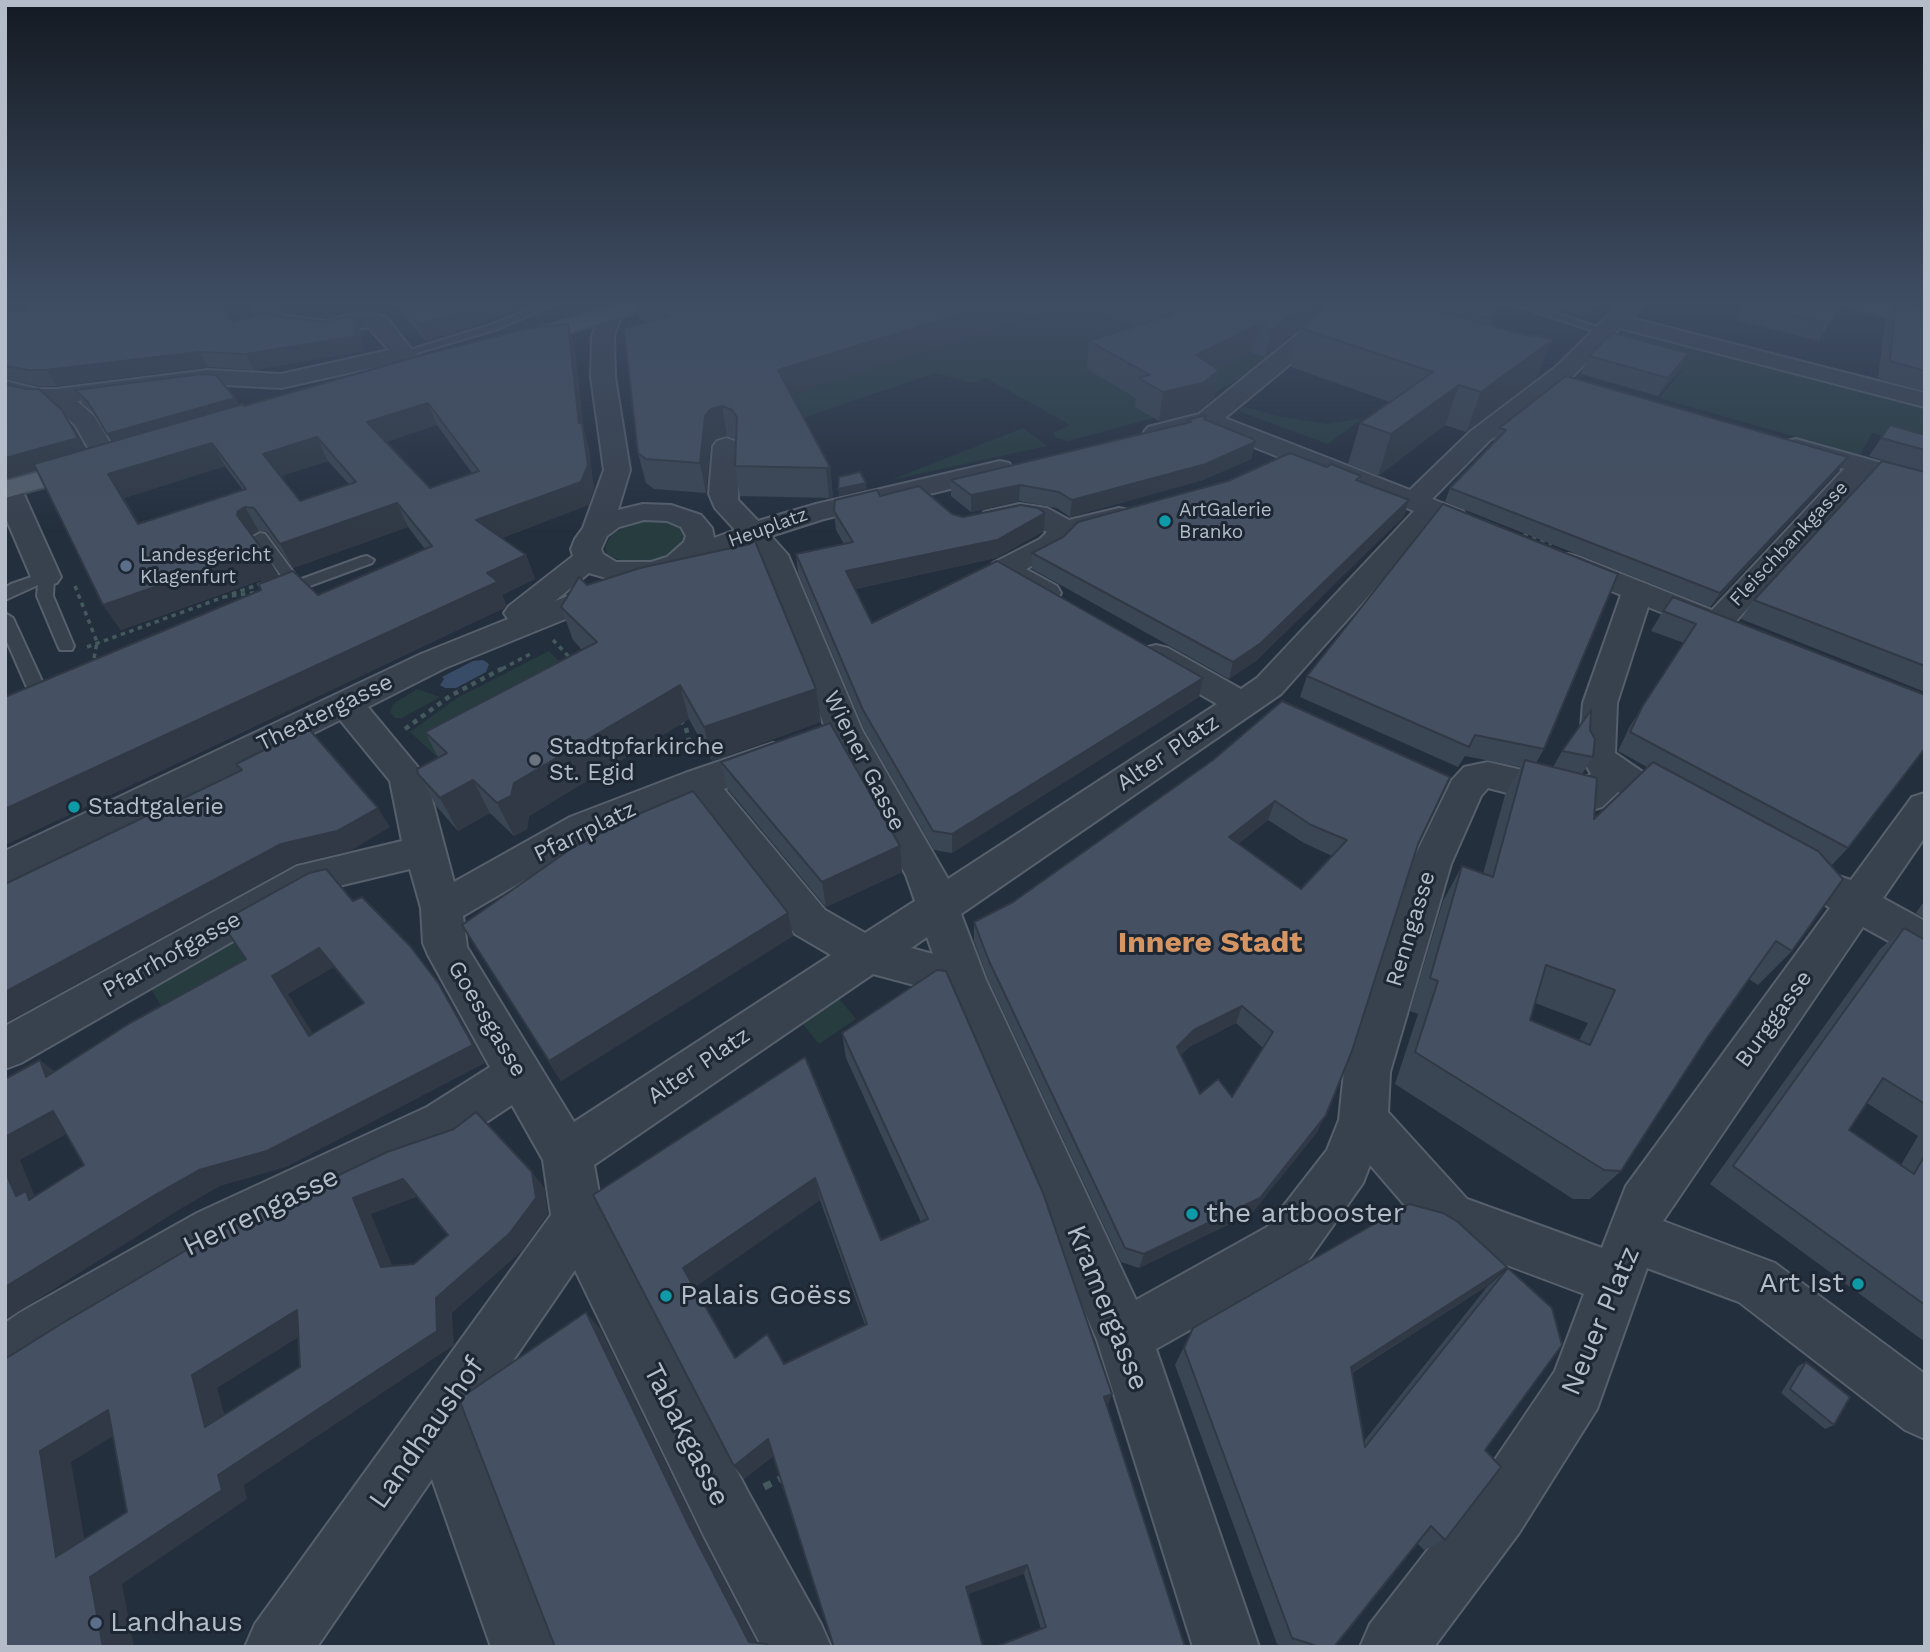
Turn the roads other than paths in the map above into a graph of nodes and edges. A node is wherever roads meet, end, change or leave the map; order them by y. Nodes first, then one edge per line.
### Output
1 (199, 378) edge
2 (228, 378) edge
3 (294, 378) edge
4 (393, 378) edge
5 (603, 378) edge
6 (1254, 378) edge
7 (1557, 378) joint
8 (1833, 378) edge
9 (1588, 387) edge
10 (5, 388) edge
11 (358, 388) edge
12 (57, 396) junction
13 (1925, 400) edge
14 (1208, 420) junction
15 (1139, 436) edge
16 (1771, 440) edge
17 (726, 446) edge
18 (1290, 452) junction
19 (134, 453) edge
20 (108, 461) junction
21 (1453, 463) junction
22 (1018, 464) edge
23 (1862, 466) junction
24 (1260, 469) edge
25 (617, 470) junction
26 (1371, 484) junction
27 (1925, 484) edge
28 (920, 488) junction
29 (7, 490) edge
30 (1423, 505) junction
31 (1138, 511) edge
32 (671, 513) junction
33 (744, 522) junction
34 (1472, 525) edge
35 (1065, 530) junction
36 (260, 537) edge
37 (593, 544) junction
38 (1549, 555) edge
39 (367, 560) dead end
40 (664, 567) junction
41 (46, 577) junction
42 (1638, 591) junction
43 (5, 595) edge
44 (1076, 610) edge
45 (5, 618) edge
46 (1135, 643) edge
47 (66, 646) dead end
48 (433, 662) junction
49 (71, 679) edge
50 (33, 682) junction
51 (1262, 701) junction
52 (345, 703) junction
53 (5, 706) edge
54 (822, 738) junction
55 (1606, 763) junction
56 (698, 782) junction
57 (1666, 801) edge
58 (1925, 807) edge
59 (424, 851) junction
60 (5, 869) edge
61 (1810, 878) edge
62 (1858, 903) junction
63 (938, 907) junction
64 (442, 908) junction
65 (1925, 942) edge
66 (866, 954) junction
67 (964, 980) junction
68 (5, 1049) edge
69 (524, 1080) junction
70 (1365, 1096) junction
71 (567, 1155) junction
72 (578, 1221) junction
73 (1613, 1253) junction
74 (1124, 1337) junction
75 (5, 1357) edge
76 (1925, 1410) edge
77 (439, 1415) junction
78 (278, 1647) edge
79 (524, 1647) edge
80 (798, 1647) edge
81 (1226, 1647) edge
82 (1393, 1647) edge

1 - 12 street
2 - 3 street
4 - 11 main road
5 - 25 street
6 - 14 street
7 - 9 street
7 - 21 street, Alter Platz
8 - 13 street
10 - 12 street
12 - 20 street
14 - 15 street
14 - 18 street
16 - 23 street
17 - 33 street
18 - 24 street
18 - 26 street
19 - 20 main road
20 - 29 main road
21 - 26 street
21 - 30 street, Alter Platz
22 - 28 street, Heuplatz
23 - 27 street
23 - 42 street, Fleischbankgasse
25 - 32 street, Heuplatz
25 - 37 street
26 - 30 street
28 - 33 street, Heuplatz
28 - 35 street
29 - 41 street
30 - 34 street
30 - 51 street, Alter Platz
31 - 35 street
32 - 33 street, Heuplatz
32 - 37 street, Heuplatz
32 - 40 street, Heuplatz
33 - 40 street, Heuplatz
33 - 54 street, Wiener Gasse
35 - 44 street
36 - 39 lane
37 - 40 street, Heuplatz
37 - 48 street, Heuplatz
38 - 42 street
40 - 48 street, Theatergasse
41 - 43 lane
41 - 47 lane
42 - 55 street
45 - 50 lane
46 - 51 street
48 - 52 street, Theatergasse
49 - 50 street
50 - 53 street
51 - 63 street, Alter Platz
52 - 59 street
52 - 60 street, Theatergasse
54 - 56 street, Pfarrplatz
54 - 63 street, Wiener Gasse
55 - 57 street
55 - 70 street, Renngasse
56 - 64 street, Pfarrplatz
56 - 66 street
58 - 62 street, Burggasse
59 - 64 street
59 - 68 street, Pfarrhofgasse
61 - 62 street
62 - 65 street
62 - 73 street, Burggasse
63 - 66 street, Alter Platz
63 - 67 street, Wiener Gasse
64 - 69 street, Goessgasse
66 - 67 street
66 - 71 street, Alter Platz
67 - 74 street, Kramergasse
69 - 71 street
69 - 75 street, Herrengasse
70 - 73 street
70 - 74 street, Renngasse
71 - 72 street
72 - 77 street, Landhaushof
72 - 80 street, Tabakgasse
73 - 76 street, Neuer Platz
73 - 82 street, Neuer Platz
74 - 81 street, Kramergasse
77 - 78 street, Landhaushof
77 - 79 street

